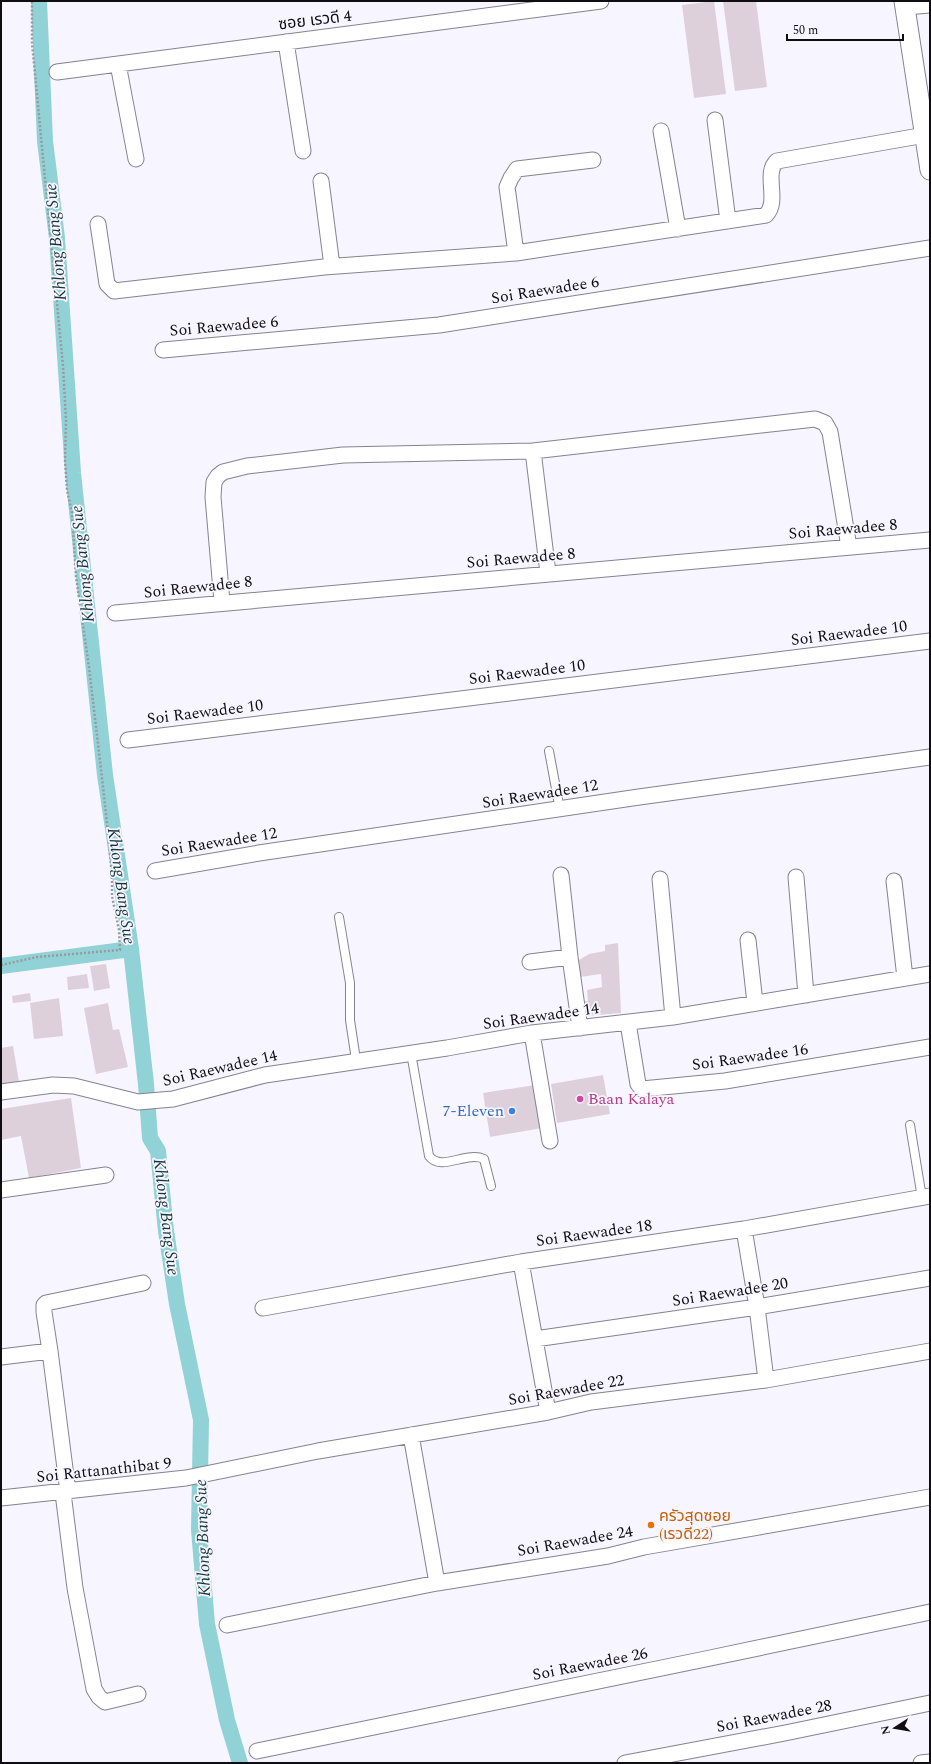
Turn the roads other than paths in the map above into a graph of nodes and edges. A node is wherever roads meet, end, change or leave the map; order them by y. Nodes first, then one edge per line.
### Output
1 (601, 1) edge
2 (904, 4) edge
3 (930, 5) edge
4 (286, 42) junction
5 (118, 64) junction
6 (58, 72) dead end
7 (715, 120) dead end
8 (661, 131) dead end
9 (925, 135) junction
10 (304, 152) dead end
11 (136, 159) dead end
12 (594, 160) dead end
13 (930, 170) edge
14 (321, 180) dead end
15 (728, 221) junction
16 (98, 224) dead end
17 (678, 229) junction
18 (930, 248) edge
19 (516, 253) junction
20 (332, 266) junction
21 (163, 350) dead end
22 (533, 451) junction
23 (930, 540) edge
24 (849, 547) junction
25 (548, 573) junction
26 (222, 602) junction
27 (115, 613) dead end
28 (930, 641) edge
29 (128, 740) dead end
30 (549, 751) dead end
31 (930, 757) edge
32 (560, 810) junction
33 (155, 871) dead end
34 (561, 875) dead end
35 (796, 877) dead end
36 (660, 879) dead end
37 (894, 880) dead end
38 (339, 917) dead end
39 (748, 940) dead end
40 (570, 957) junction
41 (530, 962) dead end
42 (930, 974) edge
43 (905, 978) junction
44 (806, 995) junction
45 (755, 1003) junction
46 (673, 1017) junction
47 (628, 1023) junction
48 (580, 1028) junction
49 (532, 1033) junction
50 (930, 1047) edge
51 (411, 1053) junction
52 (356, 1060) junction
53 (1, 1092) edge
54 (910, 1125) dead end
55 (550, 1141) dead end
56 (106, 1175) dead end
57 (491, 1186) dead end
58 (1, 1190) edge
59 (926, 1197) edge
60 (744, 1229) junction
61 (521, 1262) junction
62 (930, 1278) edge
63 (143, 1283) dead end
64 (263, 1308) dead end
65 (757, 1308) junction
66 (535, 1339) junction
67 (50, 1351) junction
68 (930, 1351) edge
69 (1, 1357) edge
70 (766, 1380) junction
71 (548, 1412) junction
72 (411, 1435) junction
73 (210, 1474) joint
74 (65, 1493) junction
75 (930, 1497) edge
76 (1, 1498) edge
77 (437, 1583) junction
78 (930, 1612) edge
79 (227, 1626) dead end
80 (138, 1694) dead end
81 (930, 1703) edge
82 (257, 1751) dead end
83 (930, 1762) edge
84 (625, 1763) edge
85 (921, 1763) edge

1 - 4 street, ซอย เรวดี 4
2 - 3 street
2 - 9 street
4 - 5 street, ซอย เรวดี 4
4 - 10 street
5 - 6 street, ซอย เรวดี 4
5 - 11 street
7 - 15 street
8 - 17 street
9 - 13 street
9 - 15 street
12 - 19 street
14 - 20 street
15 - 17 street
16 - 20 street
17 - 19 street
18 - 21 street, Soi Raewadee 6
19 - 20 street
22 - 24 street
22 - 25 street
22 - 26 street
23 - 24 street, Soi Raewadee 8
24 - 25 street, Soi Raewadee 8
25 - 26 street, Soi Raewadee 8
26 - 27 street, Soi Raewadee 8
28 - 29 street, Soi Raewadee 10
30 - 32 lane
31 - 32 street, Soi Raewadee 12
32 - 33 street, Soi Raewadee 12
34 - 40 street
35 - 44 street
36 - 46 street
37 - 43 street
38 - 52 lane
39 - 45 street
40 - 41 street
40 - 48 street
42 - 43 street, Soi Raewadee 14
43 - 44 street, Soi Raewadee 14
44 - 45 street, Soi Raewadee 14
45 - 46 street, Soi Raewadee 14
46 - 47 street, Soi Raewadee 14
47 - 48 street, Soi Raewadee 14
47 - 50 street, Soi Raewadee 16
48 - 49 street, Soi Raewadee 14
49 - 51 street, Soi Raewadee 14
49 - 55 street
51 - 52 street, Soi Raewadee 14
51 - 57 lane
52 - 53 street, Soi Raewadee 14
54 - 59 lane
56 - 58 street
59 - 60 street, Soi Raewadee 18
60 - 61 street, Soi Raewadee 18
60 - 65 street
61 - 64 street, Soi Raewadee 18
61 - 66 street
62 - 65 street, Soi Raewadee 20
63 - 67 street
65 - 66 street, Soi Raewadee 20
65 - 70 street
66 - 71 street
67 - 69 street
67 - 74 street
68 - 70 street, Soi Raewadee 22
70 - 71 street, Soi Raewadee 22
71 - 72 street, Soi Raewadee 22
72 - 73 street, Soi Raewadee 22
72 - 77 street
73 - 74 street, Soi Rattanathibat 9
74 - 76 street, Soi Rattanathibat 9
74 - 80 street
75 - 77 street, Soi Raewadee 24
77 - 79 street, Soi Raewadee 24
78 - 82 street, Soi Raewadee 26
81 - 84 street, Soi Raewadee 28
83 - 85 street

